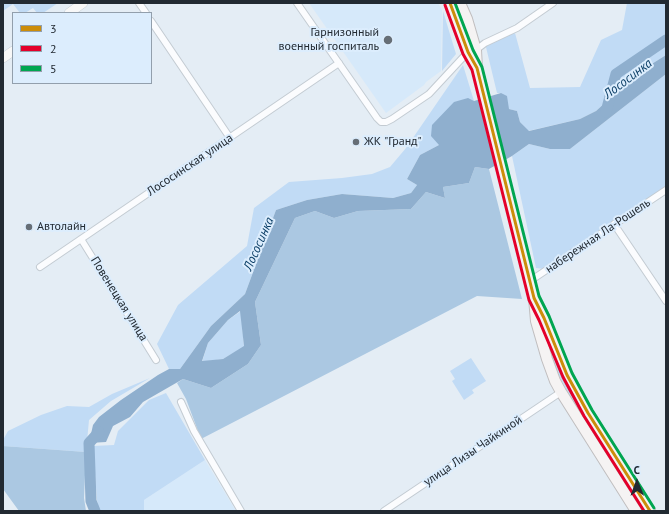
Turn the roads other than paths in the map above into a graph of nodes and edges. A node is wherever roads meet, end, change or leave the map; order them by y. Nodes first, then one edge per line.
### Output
1 (83, 3) edge
2 (139, 3) edge
3 (297, 3) edge
4 (450, 3) edge
5 (460, 3) edge
6 (553, 3) edge
7 (70, 12) edge
8 (145, 12) edge
9 (152, 21) edge
10 (472, 51) junction
11 (12, 52) edge
12 (3, 58) edge
13 (339, 64) junction
14 (230, 138) junction
15 (666, 190) edge
16 (614, 224) junction
17 (81, 239) junction
18 (40, 267) dead end
19 (530, 281) junction
20 (534, 298) junction
21 (666, 302) edge
22 (556, 347) junction
23 (545, 352) junction
24 (156, 360) dead end
25 (561, 392) junction
26 (181, 402) dead end
27 (241, 511) edge
28 (384, 511) edge
29 (636, 511) edge
30 (650, 511) edge

1 - 7 main road
2 - 8 street
3 - 13 street
4 - 10 main road
5 - 10 main road
6 - 10 street
9 - 14 street
10 - 13 street
10 - 19 main road
11 - 12 main road
13 - 14 street, Лососинская улица
14 - 17 street, Лососинская улица
15 - 16 street, набережная Ла-Рошель
16 - 19 street, набережная Ла-Рошель
16 - 21 street
17 - 18 street, Лососинская улица
17 - 24 street, Повенецкая улица
19 - 20 main road
20 - 22 main road
20 - 23 main road
22 - 23 street
22 - 30 main road
23 - 25 main road
25 - 28 street, улица Лизы Чайкиной
25 - 29 main road
26 - 27 street

